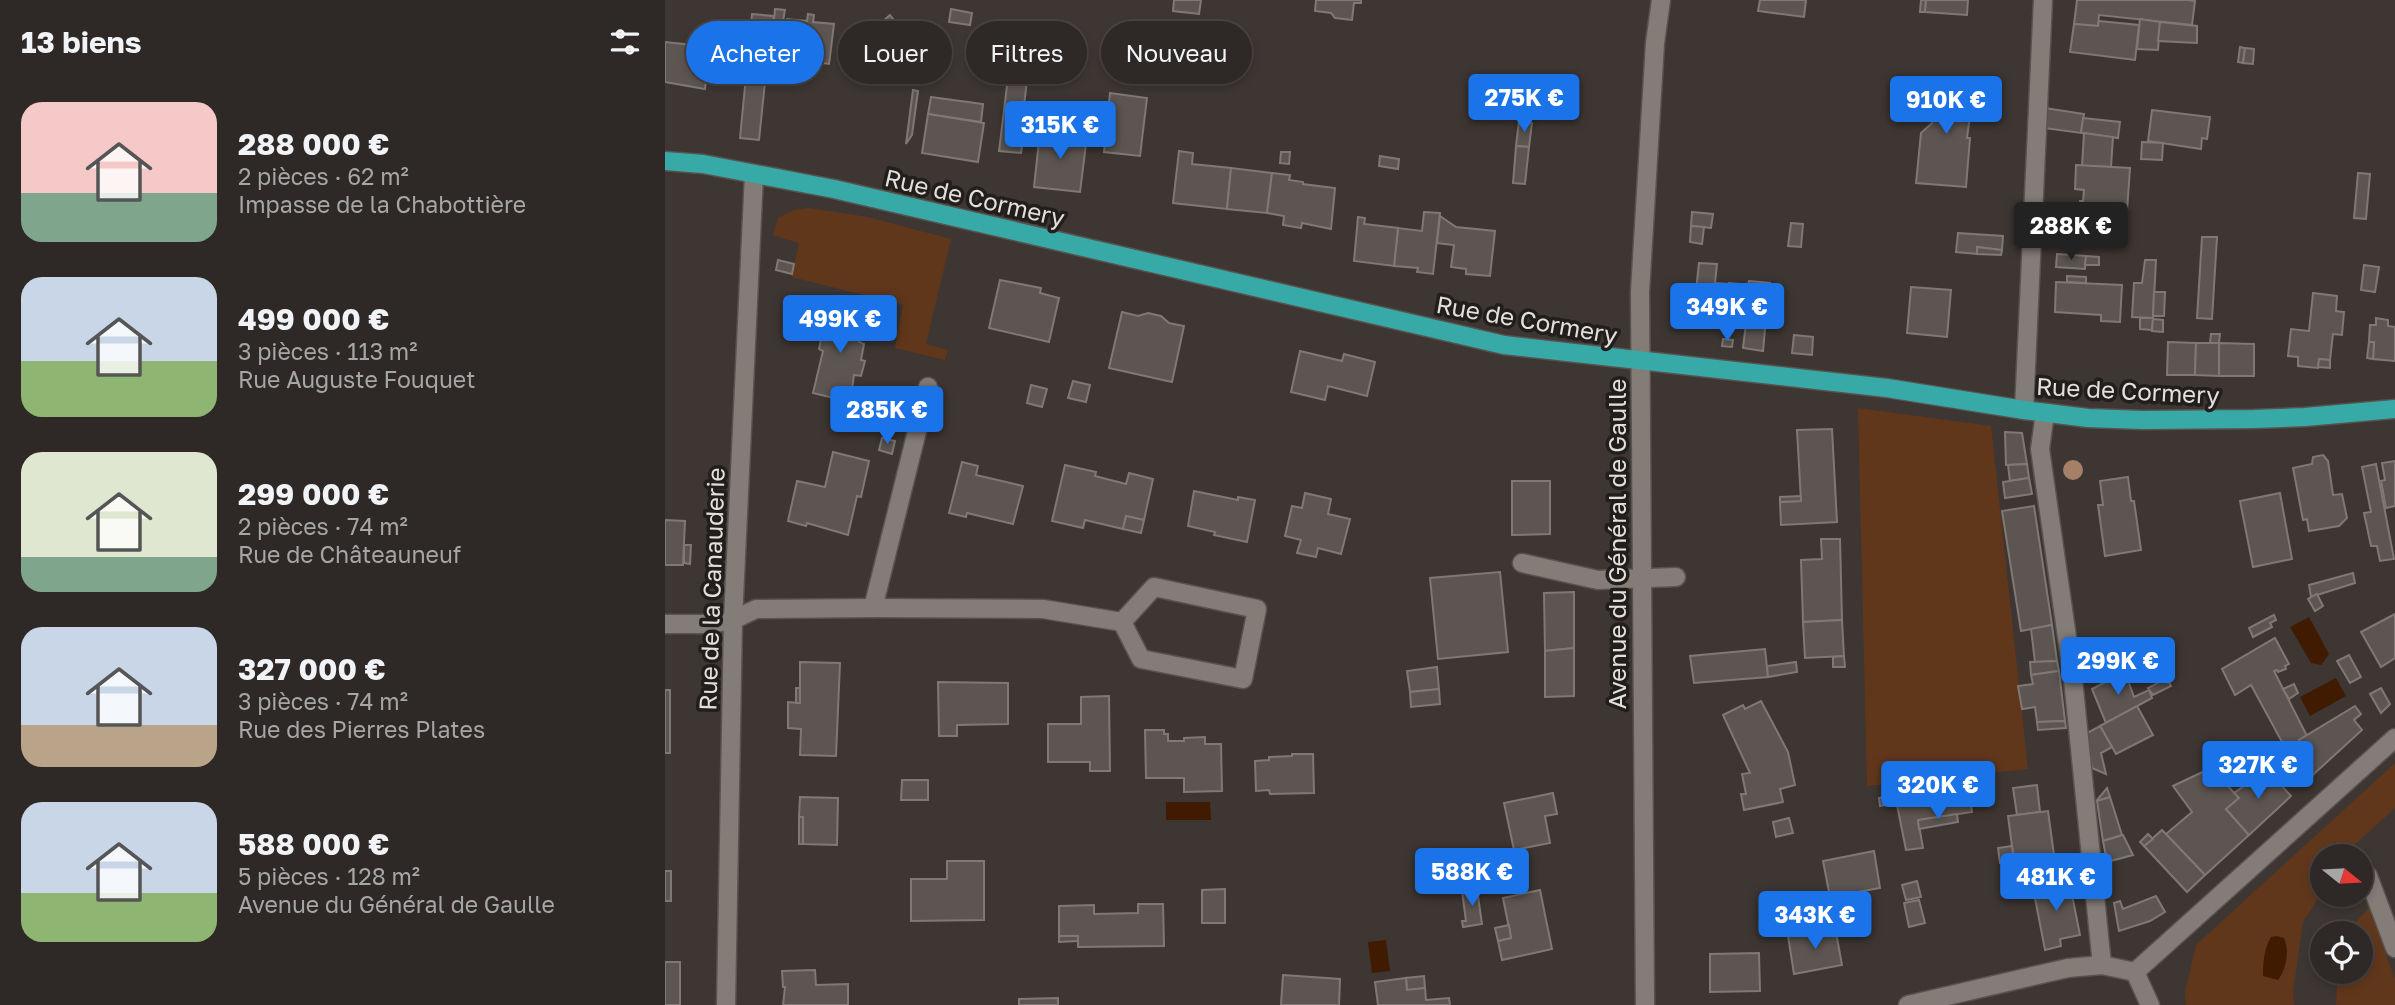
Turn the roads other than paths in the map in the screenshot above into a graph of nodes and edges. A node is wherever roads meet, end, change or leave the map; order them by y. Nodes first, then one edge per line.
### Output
1 (1661, 0) edge
2 (2043, 0) edge
3 (665, 161) edge
4 (754, 174) junction
5 (1639, 362) junction
6 (928, 387) dead end
7 (2395, 409) edge
8 (2024, 410) junction
9 (2045, 413) junction
10 (1522, 563) dead end
11 (1641, 577) junction
12 (1676, 577) dead end
13 (873, 608) junction
14 (733, 620) junction
15 (1122, 622) junction
16 (665, 624) edge
17 (2395, 738) edge
18 (2373, 889) edge
19 (2395, 948) edge
20 (2102, 965) junction
21 (2135, 972) junction
22 (726, 1005) edge
23 (1645, 1005) edge
24 (1908, 1005) edge
25 (2150, 1005) edge

1 - 5 street, Avenue du Général de Gaulle
2 - 8 street
3 - 4 main road, Rue de Cormery
4 - 5 main road, Rue de Cormery
4 - 14 street, Rue de la Canauderie
5 - 8 main road, Rue de Cormery
5 - 11 street, Avenue du Général de Gaulle
6 - 13 street
7 - 9 main road, Rue de Cormery
8 - 9 main road, Rue de Cormery
9 - 20 street
10 - 11 street
11 - 12 street
11 - 23 street, Avenue du Général de Gaulle
13 - 14 street
13 - 15 street
14 - 16 street
14 - 22 street, Rue de la Canauderie
15 - 15 street
17 - 21 street
18 - 19 street
20 - 21 street
20 - 24 street
21 - 25 street

